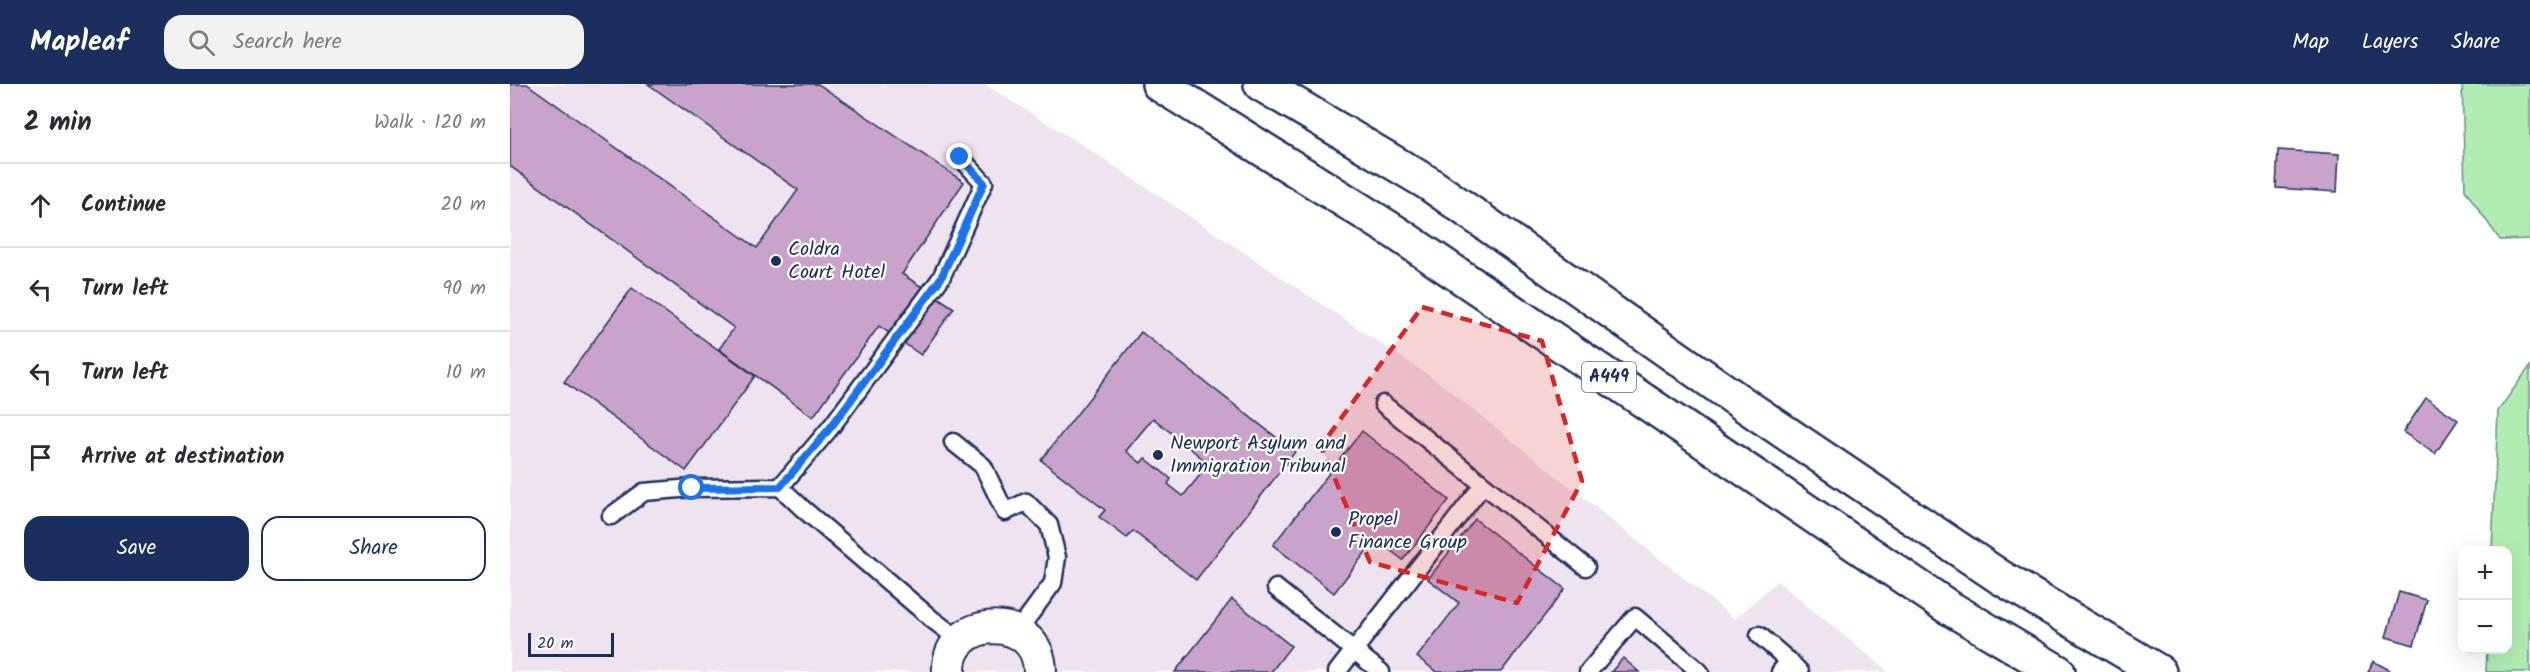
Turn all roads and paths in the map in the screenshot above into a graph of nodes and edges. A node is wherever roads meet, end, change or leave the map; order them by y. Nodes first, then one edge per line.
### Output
1 (1159, 84) edge
2 (1261, 84) edge
3 (960, 157) dead end
4 (1383, 404) dead end
5 (953, 442) dead end
6 (1483, 485) junction
7 (780, 487) junction
8 (611, 516) dead end
9 (1586, 567) dead end
10 (1276, 588) dead end
11 (1017, 632) junction
12 (1759, 635) dead end
13 (961, 641) junction
14 (1354, 650) junction
15 (1790, 668) edge
16 (949, 672) edge
17 (1040, 672) edge
18 (1337, 672) edge
19 (1382, 672) edge
20 (1588, 672) edge
21 (1700, 672) edge
22 (2058, 672) edge
23 (2159, 672) edge

1 - 22 highway, A449
2 - 23 highway, A449
3 - 7 lane
4 - 6 lane
5 - 11 lane
6 - 9 lane
6 - 14 lane
7 - 8 lane
7 - 13 lane
10 - 14 lane
11 - 13 street
11 - 17 street
12 - 15 lane
13 - 16 street
14 - 18 lane
14 - 19 lane
20 - 21 lane

